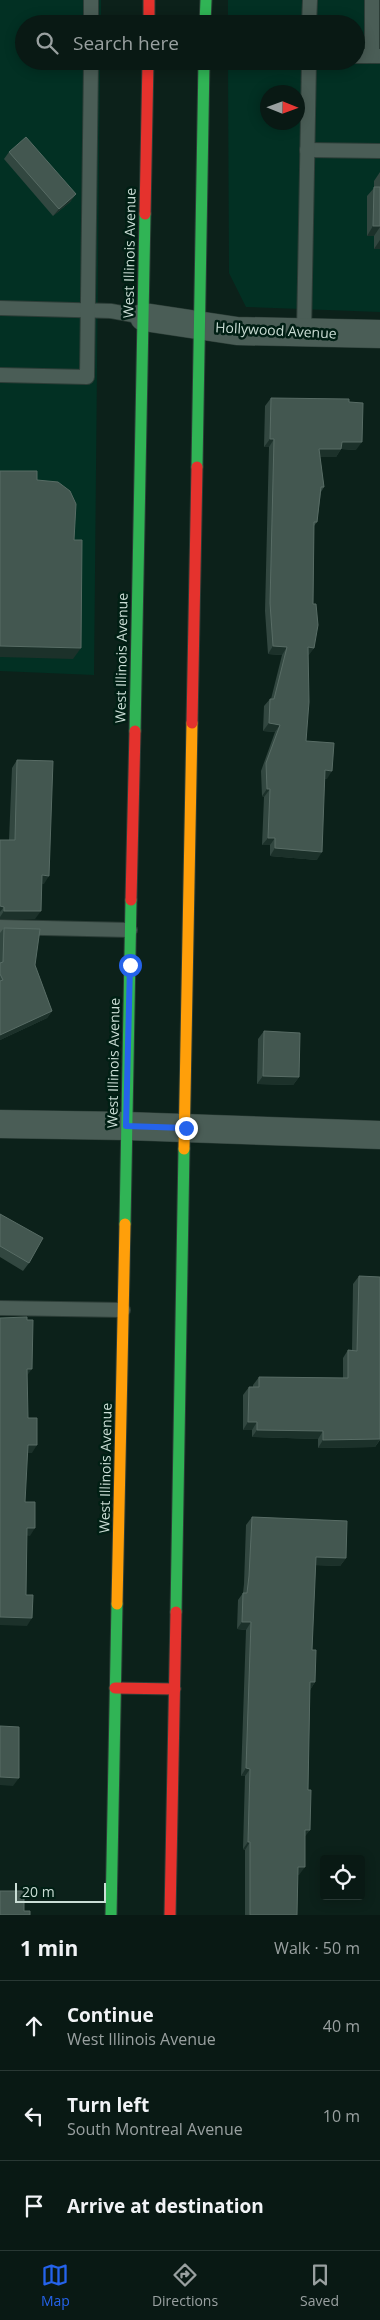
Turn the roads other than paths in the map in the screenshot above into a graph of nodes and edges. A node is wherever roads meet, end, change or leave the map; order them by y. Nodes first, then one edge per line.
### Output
1 (91, 0) edge
2 (149, 0) edge
3 (206, 0) edge
4 (310, 0) edge
5 (372, 0) edge
6 (91, 15) edge
7 (149, 15) edge
8 (205, 15) edge
9 (309, 15) edge
10 (376, 56) edge
11 (90, 70) edge
12 (148, 70) edge
13 (204, 70) edge
14 (309, 70) edge
15 (307, 150) junction
16 (380, 151) edge
17 (0, 308) edge
18 (87, 311) junction
19 (144, 317) junction
20 (200, 326) junction
21 (304, 332) junction
22 (380, 334) edge
23 (0, 375) edge
24 (0, 927) edge
25 (130, 930) junction
26 (0, 1124) edge
27 (126, 1126) junction
28 (186, 1128) junction
29 (380, 1135) edge
30 (0, 1308) edge
31 (123, 1310) junction
32 (115, 1688) junction
33 (175, 1689) junction
34 (110, 1915) edge
35 (170, 1915) edge

1 - 6 lane
2 - 7 main road
3 - 8 main road
4 - 9 lane
5 - 10 lane
11 - 18 lane
12 - 19 main road, West Illinois Avenue
13 - 20 main road
14 - 15 lane
15 - 16 lane
15 - 21 lane
17 - 18 lane
18 - 19 lane
18 - 23 lane
19 - 20 street, Hollywood Avenue
19 - 25 main road, West Illinois Avenue
20 - 21 street, Hollywood Avenue
20 - 28 main road
21 - 22 street, Hollywood Avenue
24 - 25 lane
25 - 27 main road, West Illinois Avenue
26 - 27 street
27 - 28 street
27 - 31 main road, West Illinois Avenue
28 - 29 street
28 - 33 main road
30 - 31 lane
31 - 32 main road, West Illinois Avenue
32 - 33 main road
32 - 34 main road, West Illinois Avenue
33 - 35 main road

